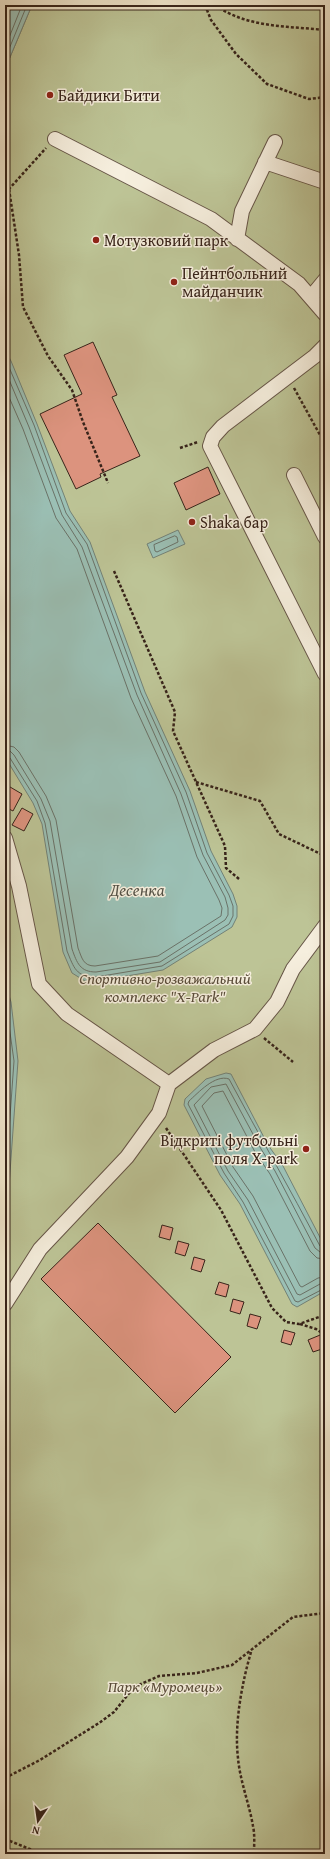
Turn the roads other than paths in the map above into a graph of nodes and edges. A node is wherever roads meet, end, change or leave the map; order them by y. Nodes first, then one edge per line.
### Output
1 (55, 139) road end
2 (275, 142) dead end
3 (265, 162) junction
4 (325, 182) edge
5 (237, 238) junction
6 (325, 280) edge
7 (310, 297) junction
8 (325, 314) edge
9 (325, 346) edge
10 (294, 475) dead end
11 (325, 537) edge
12 (325, 674) edge
13 (5, 838) edge
14 (325, 926) edge
15 (169, 1084) junction
16 (5, 1304) edge

1 - 5 street
2 - 3 street
3 - 4 street
3 - 5 street
5 - 7 street
6 - 7 street
7 - 8 street
9 - 12 street
10 - 11 street
13 - 15 street
14 - 15 street
15 - 16 street

